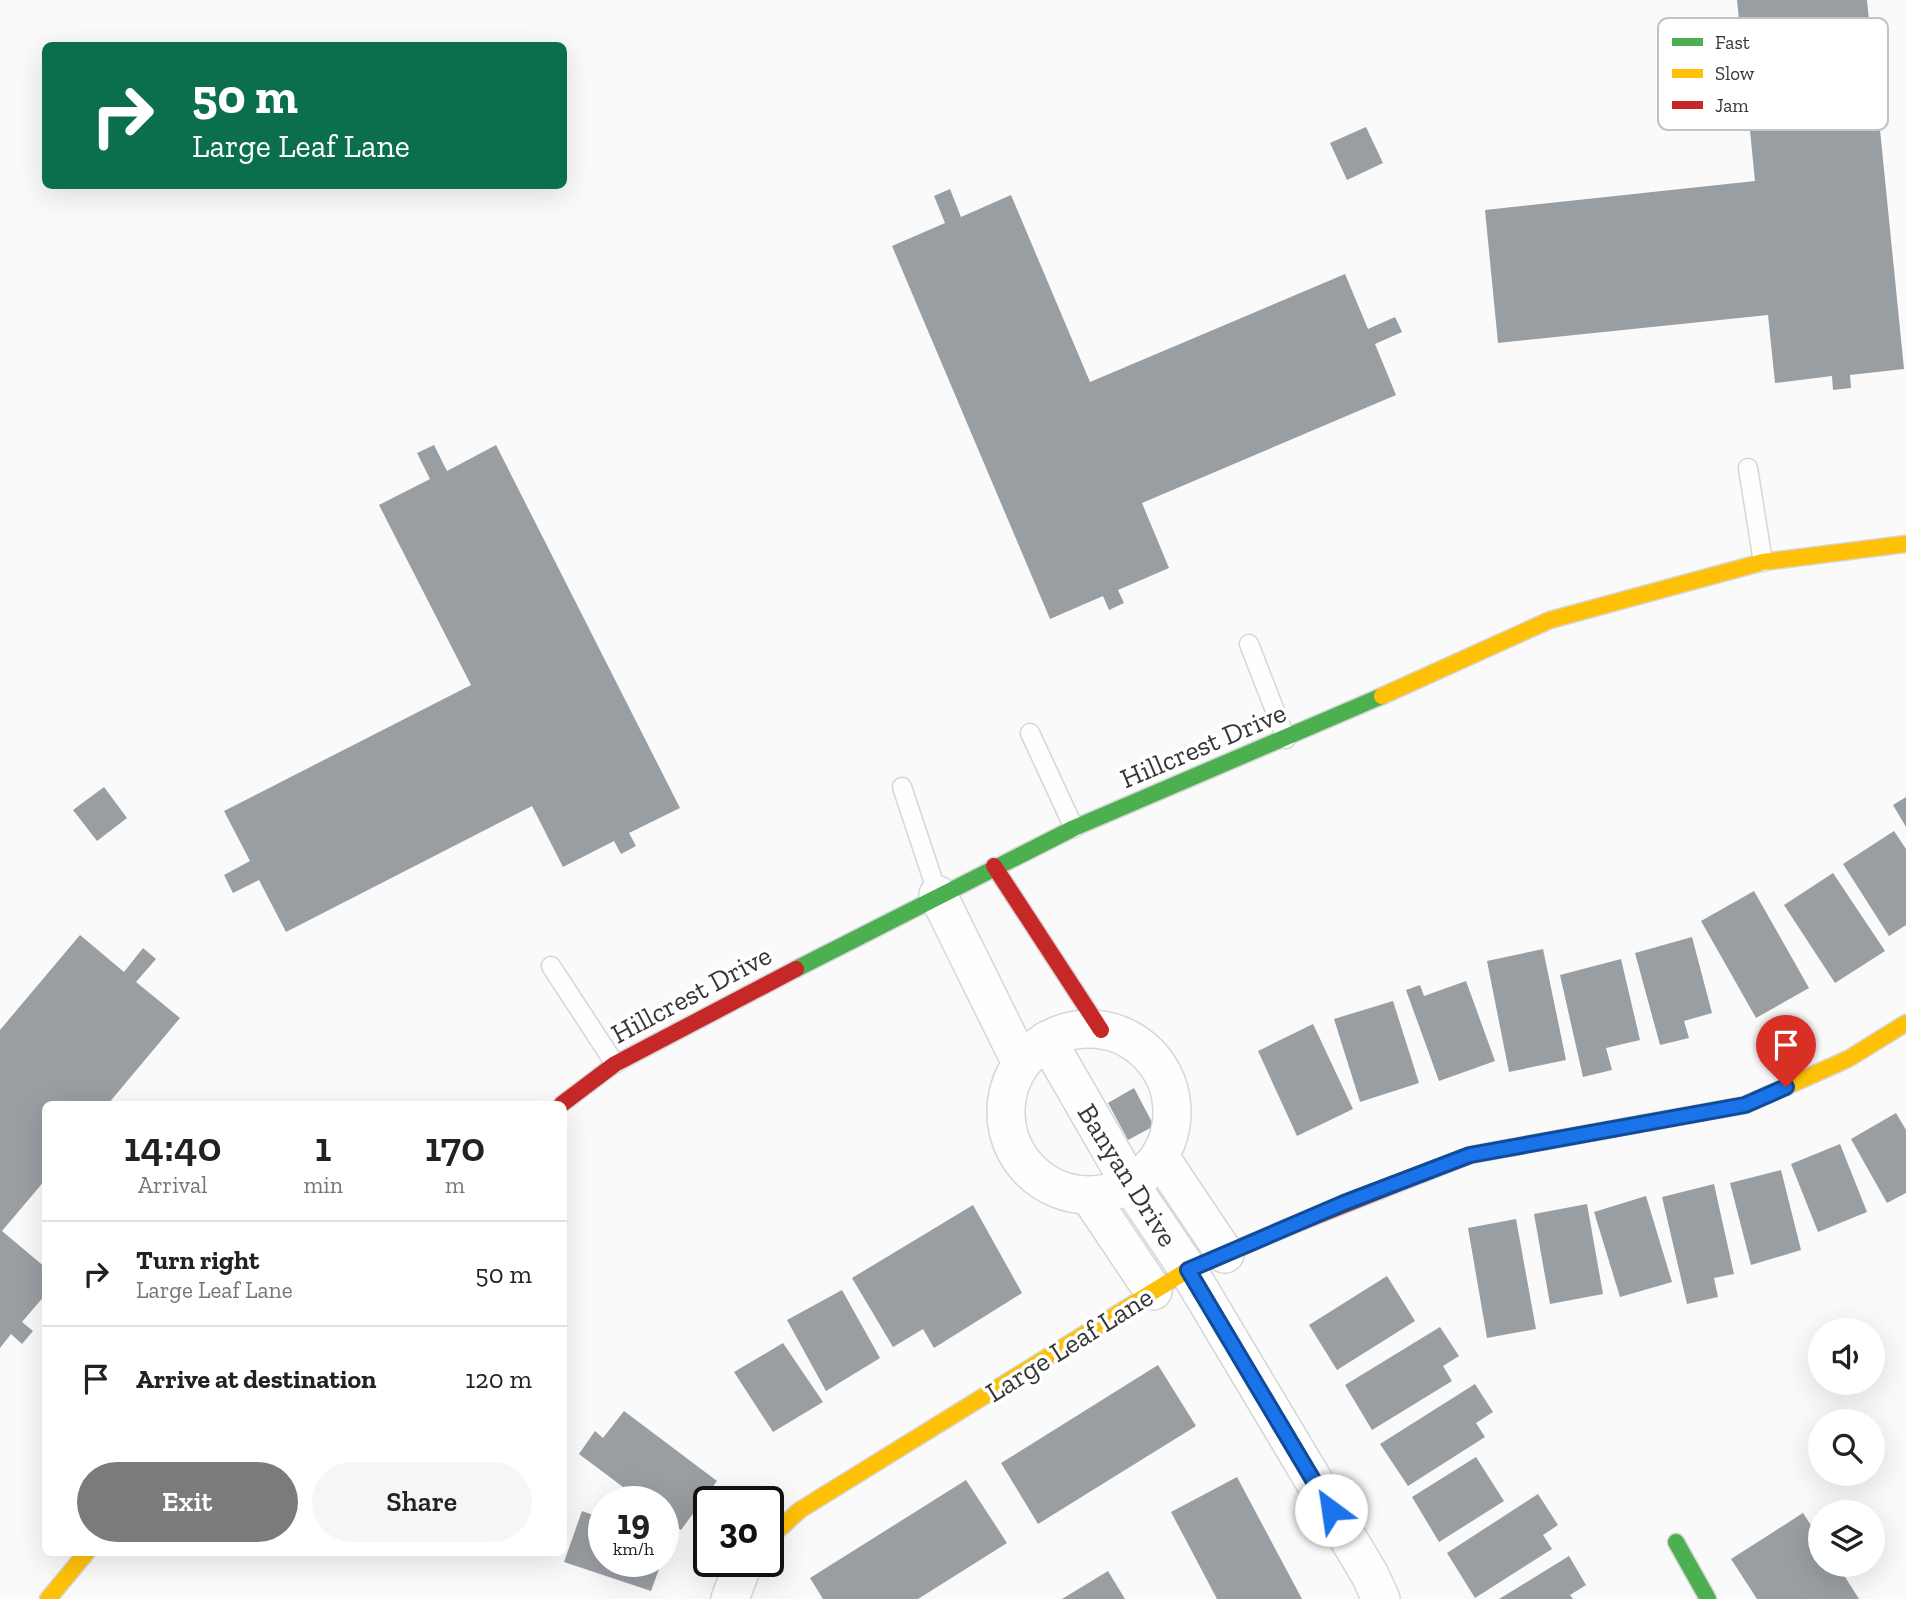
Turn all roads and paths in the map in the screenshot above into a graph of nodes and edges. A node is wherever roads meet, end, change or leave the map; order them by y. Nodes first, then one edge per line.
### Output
1 (1748, 468) dead end
2 (1906, 544) edge
3 (1763, 562) junction
4 (1249, 644) dead end
5 (1030, 733) dead end
6 (1286, 739) junction
7 (902, 787) dead end
8 (1074, 828) junction
9 (994, 866) junction
10 (938, 895) junction
11 (551, 966) dead end
12 (1906, 1023) edge
13 (1101, 1030) junction
14 (1034, 1050) junction
15 (615, 1063) junction
16 (566, 1101) edge
17 (1160, 1157) junction
18 (1130, 1184) junction
19 (1090, 1197) junction
20 (1225, 1254) junction
21 (1188, 1270) junction
22 (1153, 1292) junction
23 (784, 1524) edge
24 (1676, 1542) dead end
25 (84, 1556) edge
26 (738, 1577) edge
27 (48, 1599) edge
28 (730, 1599) edge
29 (1381, 1599) edge
30 (1708, 1599) edge

1 - 3 lane
2 - 3 street, Hillcrest Drive
3 - 6 street, Hillcrest Drive
4 - 6 lane
5 - 8 lane
6 - 8 street, Hillcrest Drive
7 - 10 lane
8 - 9 street, Hillcrest Drive
9 - 10 street, Hillcrest Drive
9 - 13 street
10 - 14 street, Banyan Drive
10 - 15 street, Hillcrest Drive
11 - 15 lane
12 - 20 street, Large Leaf Lane
13 - 14 street
13 - 17 street
14 - 18 street, Banyan Drive
14 - 19 street
15 - 16 street, Hillcrest Drive
17 - 18 street
17 - 20 street, Banyan Drive
18 - 19 street
18 - 21 street, Banyan Drive
19 - 22 street, Banyan Drive
20 - 21 street, Large Leaf Lane
21 - 22 street, Large Leaf Lane
21 - 29 street, Banyan Drive
22 - 23 street, Large Leaf Lane
24 - 30 street
25 - 27 street
26 - 28 street

